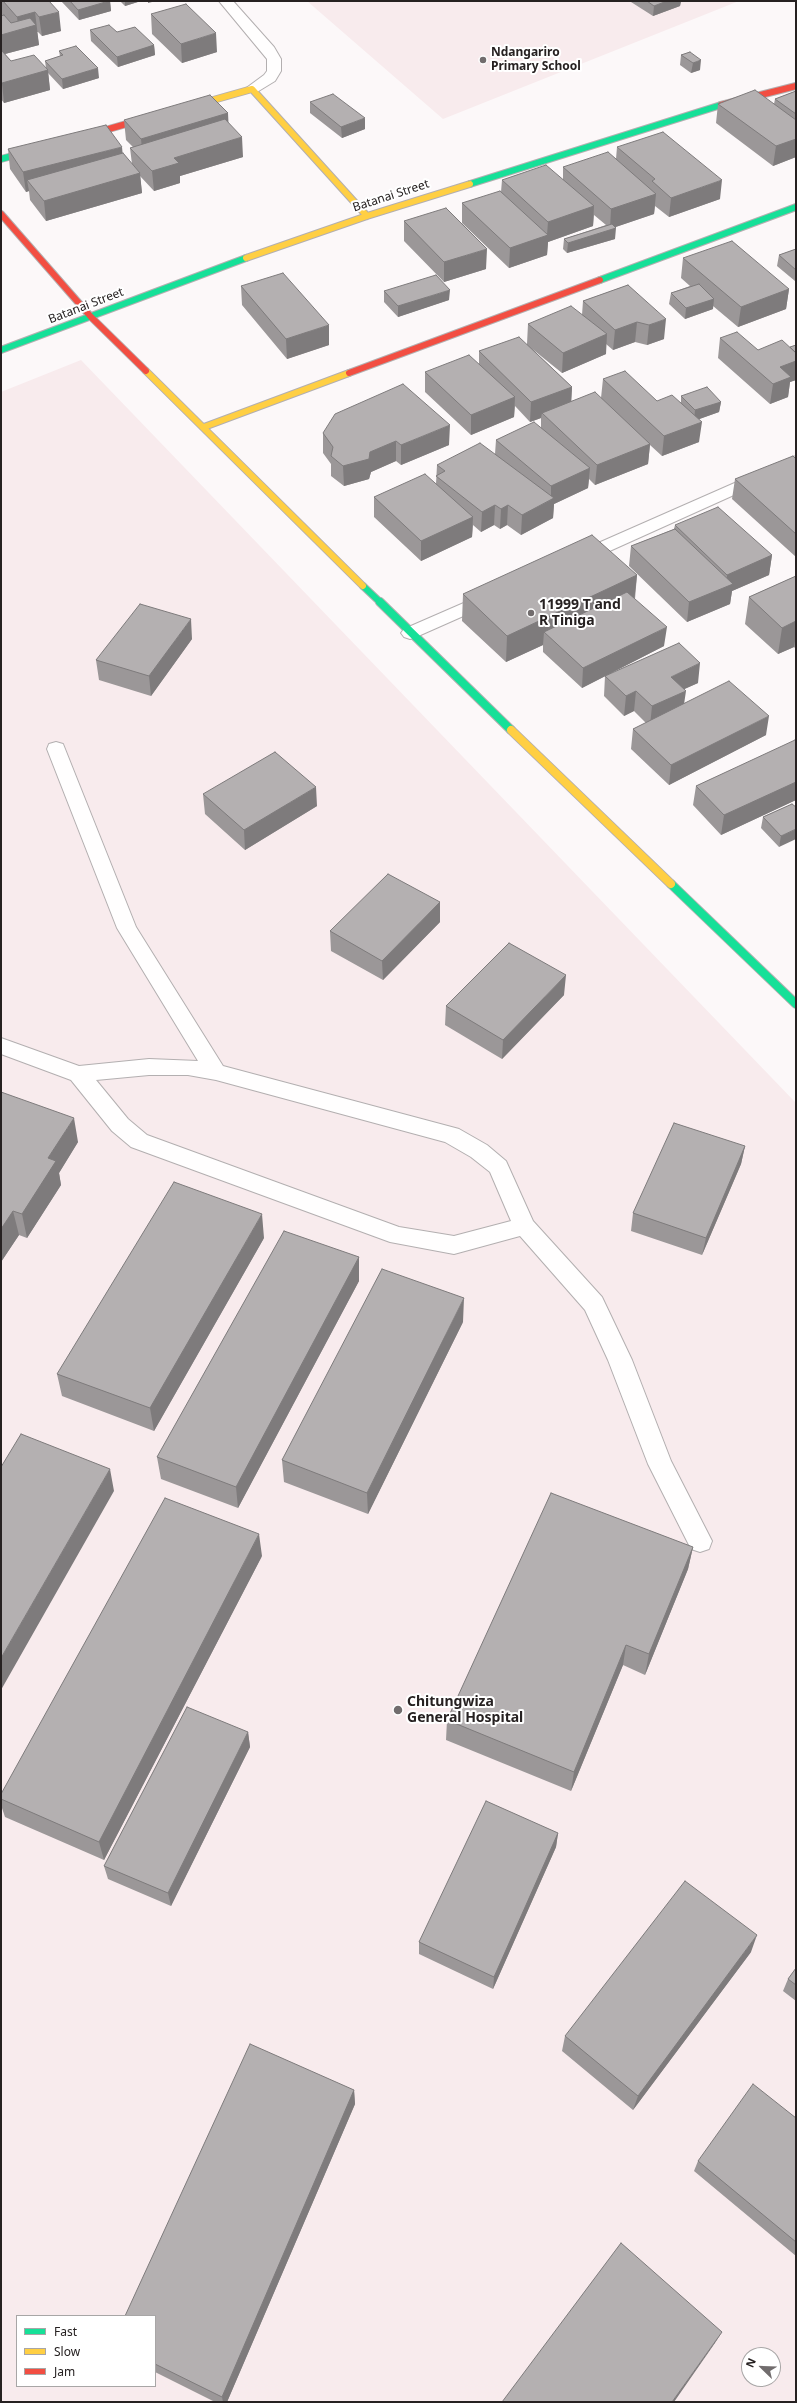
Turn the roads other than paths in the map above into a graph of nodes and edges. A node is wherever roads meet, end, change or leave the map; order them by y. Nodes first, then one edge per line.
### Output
1 (226, 1) edge
2 (796, 86) edge
3 (252, 89) junction
4 (176, 110) edge
5 (161, 114) edge
6 (69, 140) edge
7 (47, 146) edge
8 (1, 159) edge
9 (796, 207) edge
10 (1, 214) edge
11 (366, 216) junction
12 (91, 317) junction
13 (1, 350) edge
14 (204, 427) junction
15 (796, 461) edge
16 (563, 565) edge
17 (505, 591) edge
18 (410, 633) junction
19 (56, 749) dead end
20 (796, 1004) edge
21 (1, 1046) edge
22 (216, 1072) junction
23 (78, 1074) junction
24 (524, 1226) junction
25 (700, 1542) dead end

1 - 3 street
2 - 11 street, Batanai Street
3 - 4 street
3 - 11 street
5 - 6 street
7 - 8 street
9 - 14 street
10 - 12 street
11 - 12 street, Batanai Street
12 - 13 street, Batanai Street
12 - 14 street
14 - 18 street
15 - 16 street
17 - 18 street
18 - 20 street
19 - 22 street
21 - 23 street
22 - 23 street
22 - 24 street
23 - 24 street
24 - 25 street

